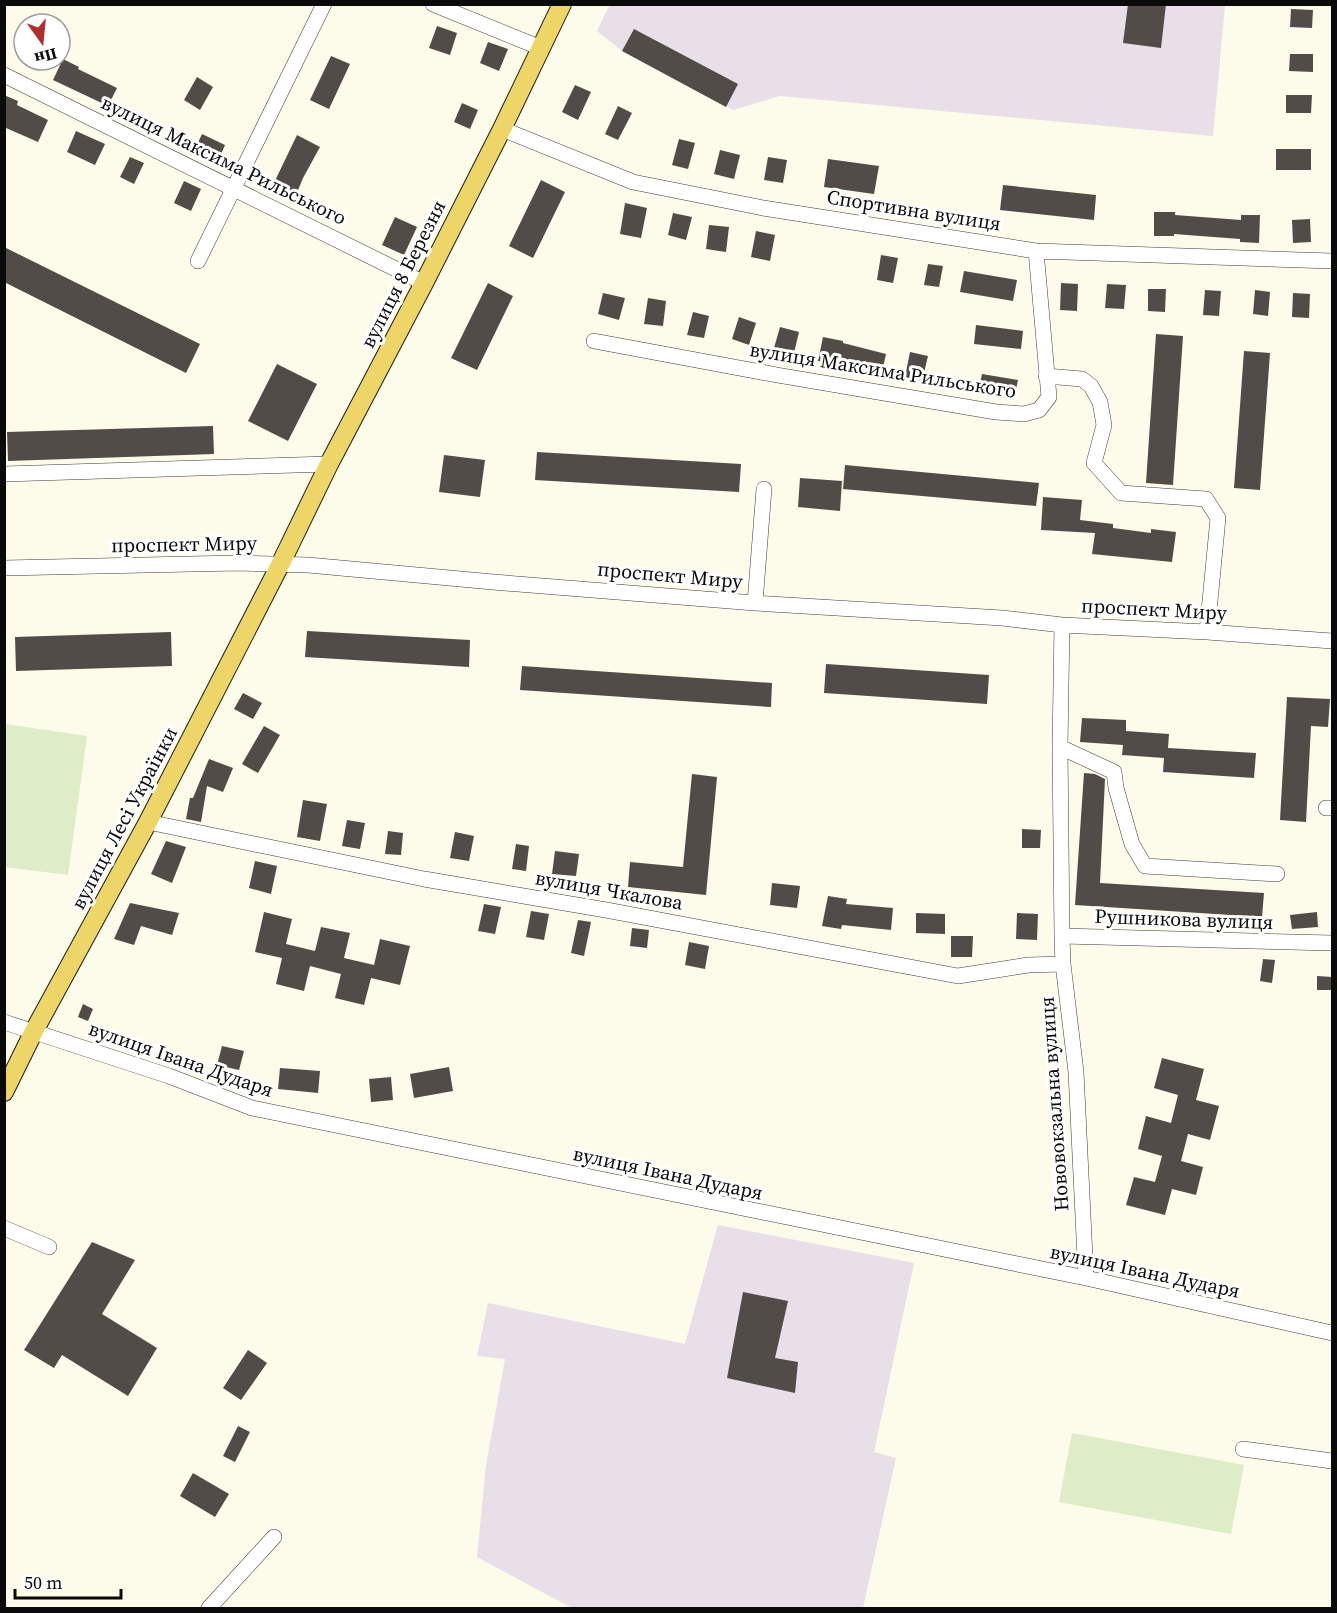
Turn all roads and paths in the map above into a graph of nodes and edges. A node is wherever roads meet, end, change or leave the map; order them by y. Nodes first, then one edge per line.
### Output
1 (324, 4) edge
2 (433, 4) edge
3 (562, 4) edge
4 (541, 48) junction
5 (4, 75) edge
6 (502, 129) junction
7 (232, 188) junction
8 (1036, 250) junction
9 (198, 261) dead end
10 (1332, 261) edge
11 (424, 283) junction
12 (594, 341) dead end
13 (1046, 376) junction
14 (329, 464) junction
15 (4, 474) edge
16 (764, 489) dead end
17 (281, 564) junction
18 (4, 568) edge
19 (754, 603) junction
20 (1062, 625) junction
21 (1207, 632) junction
22 (1332, 641) edge
23 (1060, 747) junction
24 (148, 822) junction
25 (1277, 874) dead end
26 (1062, 936) junction
27 (1332, 943) edge
28 (1063, 963) junction
29 (4, 1022) edge
30 (34, 1031) junction
31 (4, 1092) edge
32 (4, 1228) edge
33 (50, 1247) dead end
34 (1086, 1278) junction
35 (1332, 1333) edge
36 (1243, 1449) dead end
37 (1332, 1461) edge
38 (274, 1537) dead end
39 (209, 1608) edge

1 - 7 street
2 - 4 street
3 - 4 main road, вулиця 8 Березня
4 - 6 main road, вулиця 8 Березня
5 - 7 street, вулиця Максима Рильського
6 - 8 street, Спортивна вулиця
6 - 11 main road, вулиця 8 Березня
7 - 9 street
7 - 11 street, вулиця Максима Рильського
8 - 10 street, Спортивна вулиця
8 - 13 street, вулиця Максима Рильського
11 - 14 main road, вулиця 8 Березня
12 - 13 street, вулиця Максима Рильського
13 - 21 street
14 - 15 street
14 - 17 main road, вулиця 8 Березня
16 - 19 street
17 - 18 street, проспект Миру
17 - 19 street, проспект Миру
17 - 24 main road, вулиця Лесі Українки
19 - 20 street, проспект Миру
20 - 21 street, проспект Миру
20 - 23 street
21 - 22 street, проспект Миру
23 - 25 street
23 - 26 street
24 - 28 street, вулиця Чкалова
24 - 30 main road, вулиця Лесі Українки
26 - 27 street, Рушникова вулиця
26 - 28 street
28 - 34 street, Нововокзальна вулиця
29 - 30 street, вулиця Івана Дударя
30 - 31 main road, вулиця Лесі Українки
30 - 34 street, вулиця Івана Дударя
32 - 33 street
34 - 35 street, вулиця Івана Дударя
36 - 37 street
38 - 39 street

